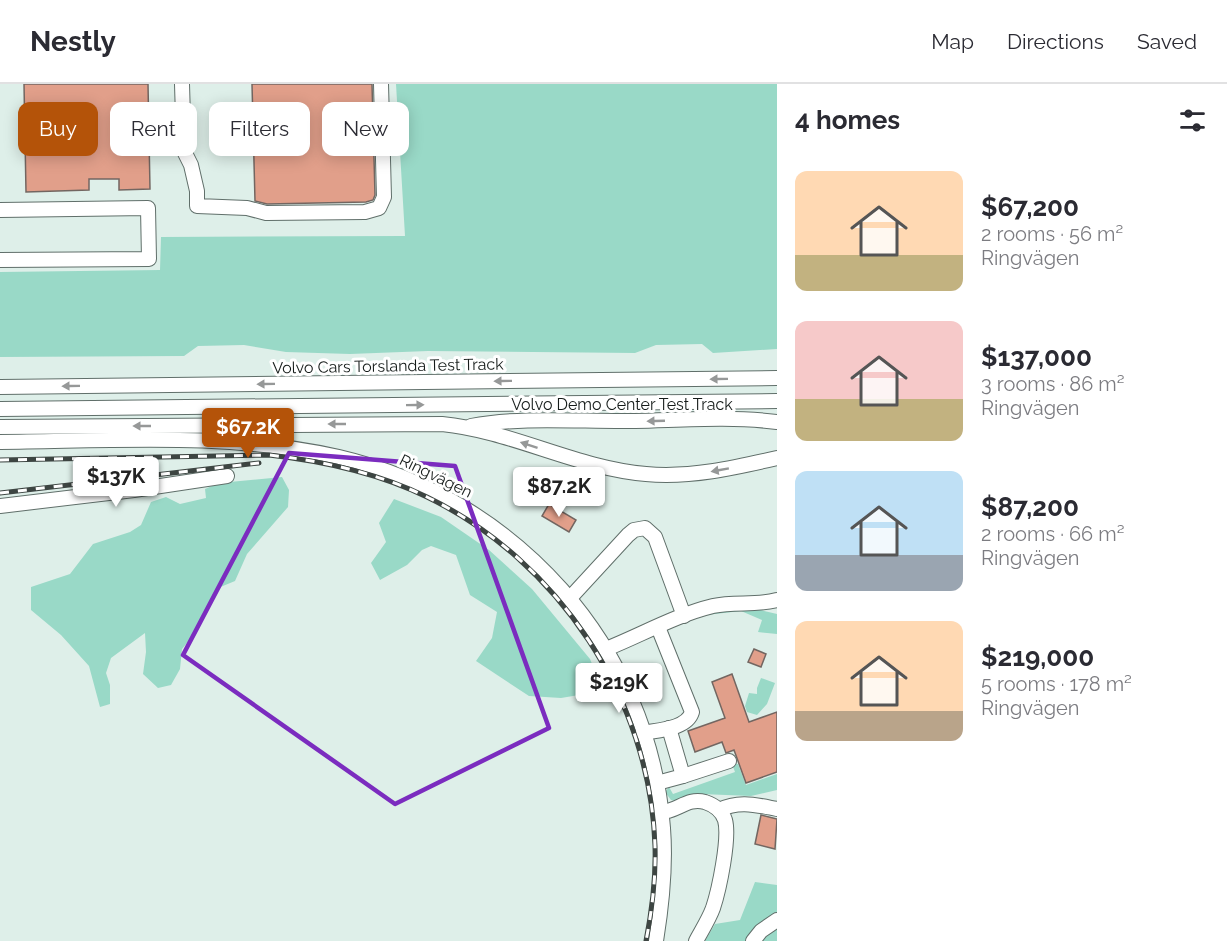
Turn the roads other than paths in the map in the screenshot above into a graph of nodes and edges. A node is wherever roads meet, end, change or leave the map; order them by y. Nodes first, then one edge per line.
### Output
1 (182, 84) edge
2 (381, 84) edge
3 (0, 210) edge
4 (0, 260) edge
5 (777, 378) edge
6 (0, 387) edge
7 (777, 401) edge
8 (0, 409) edge
9 (777, 422) edge
10 (467, 426) junction
11 (0, 427) edge
12 (0, 442) edge
13 (777, 458) edge
14 (227, 476) dead end
15 (0, 506) edge
16 (570, 598) junction
17 (777, 600) edge
18 (684, 616) junction
19 (658, 627) junction
20 (606, 649) junction
21 (669, 728) junction
22 (643, 733) junction
23 (729, 761) dead end
24 (683, 776) junction
25 (657, 783) junction
26 (777, 809) edge
27 (719, 810) junction
28 (661, 813) junction
29 (777, 920) edge
30 (656, 941) edge
31 (696, 941) edge
32 (753, 941) edge

1 - 2 street
3 - 4 street
5 -> 6 street, Volvo Cars Torslanda Test Track
8 -> 7 street
9 -> 10 street, Volvo Demo Center Test Track
10 -> 11 street, Volvo Demo Center Test Track
13 -> 10 street, Volvo Demo Center Test Track
12 - 16 street, Ringvägen
14 - 15 street
16 - 18 street
16 - 20 street, Ringvägen
17 - 18 street
18 - 19 street
19 - 20 street
19 - 21 street
20 - 22 street, Ringvägen
21 - 22 street
21 - 24 street
22 - 25 street, Ringvägen
23 - 24 street
24 - 25 street
25 - 28 street, Ringvägen
26 - 27 street
27 - 28 street
27 - 31 street
28 - 30 street, Ringvägen
29 - 32 street

